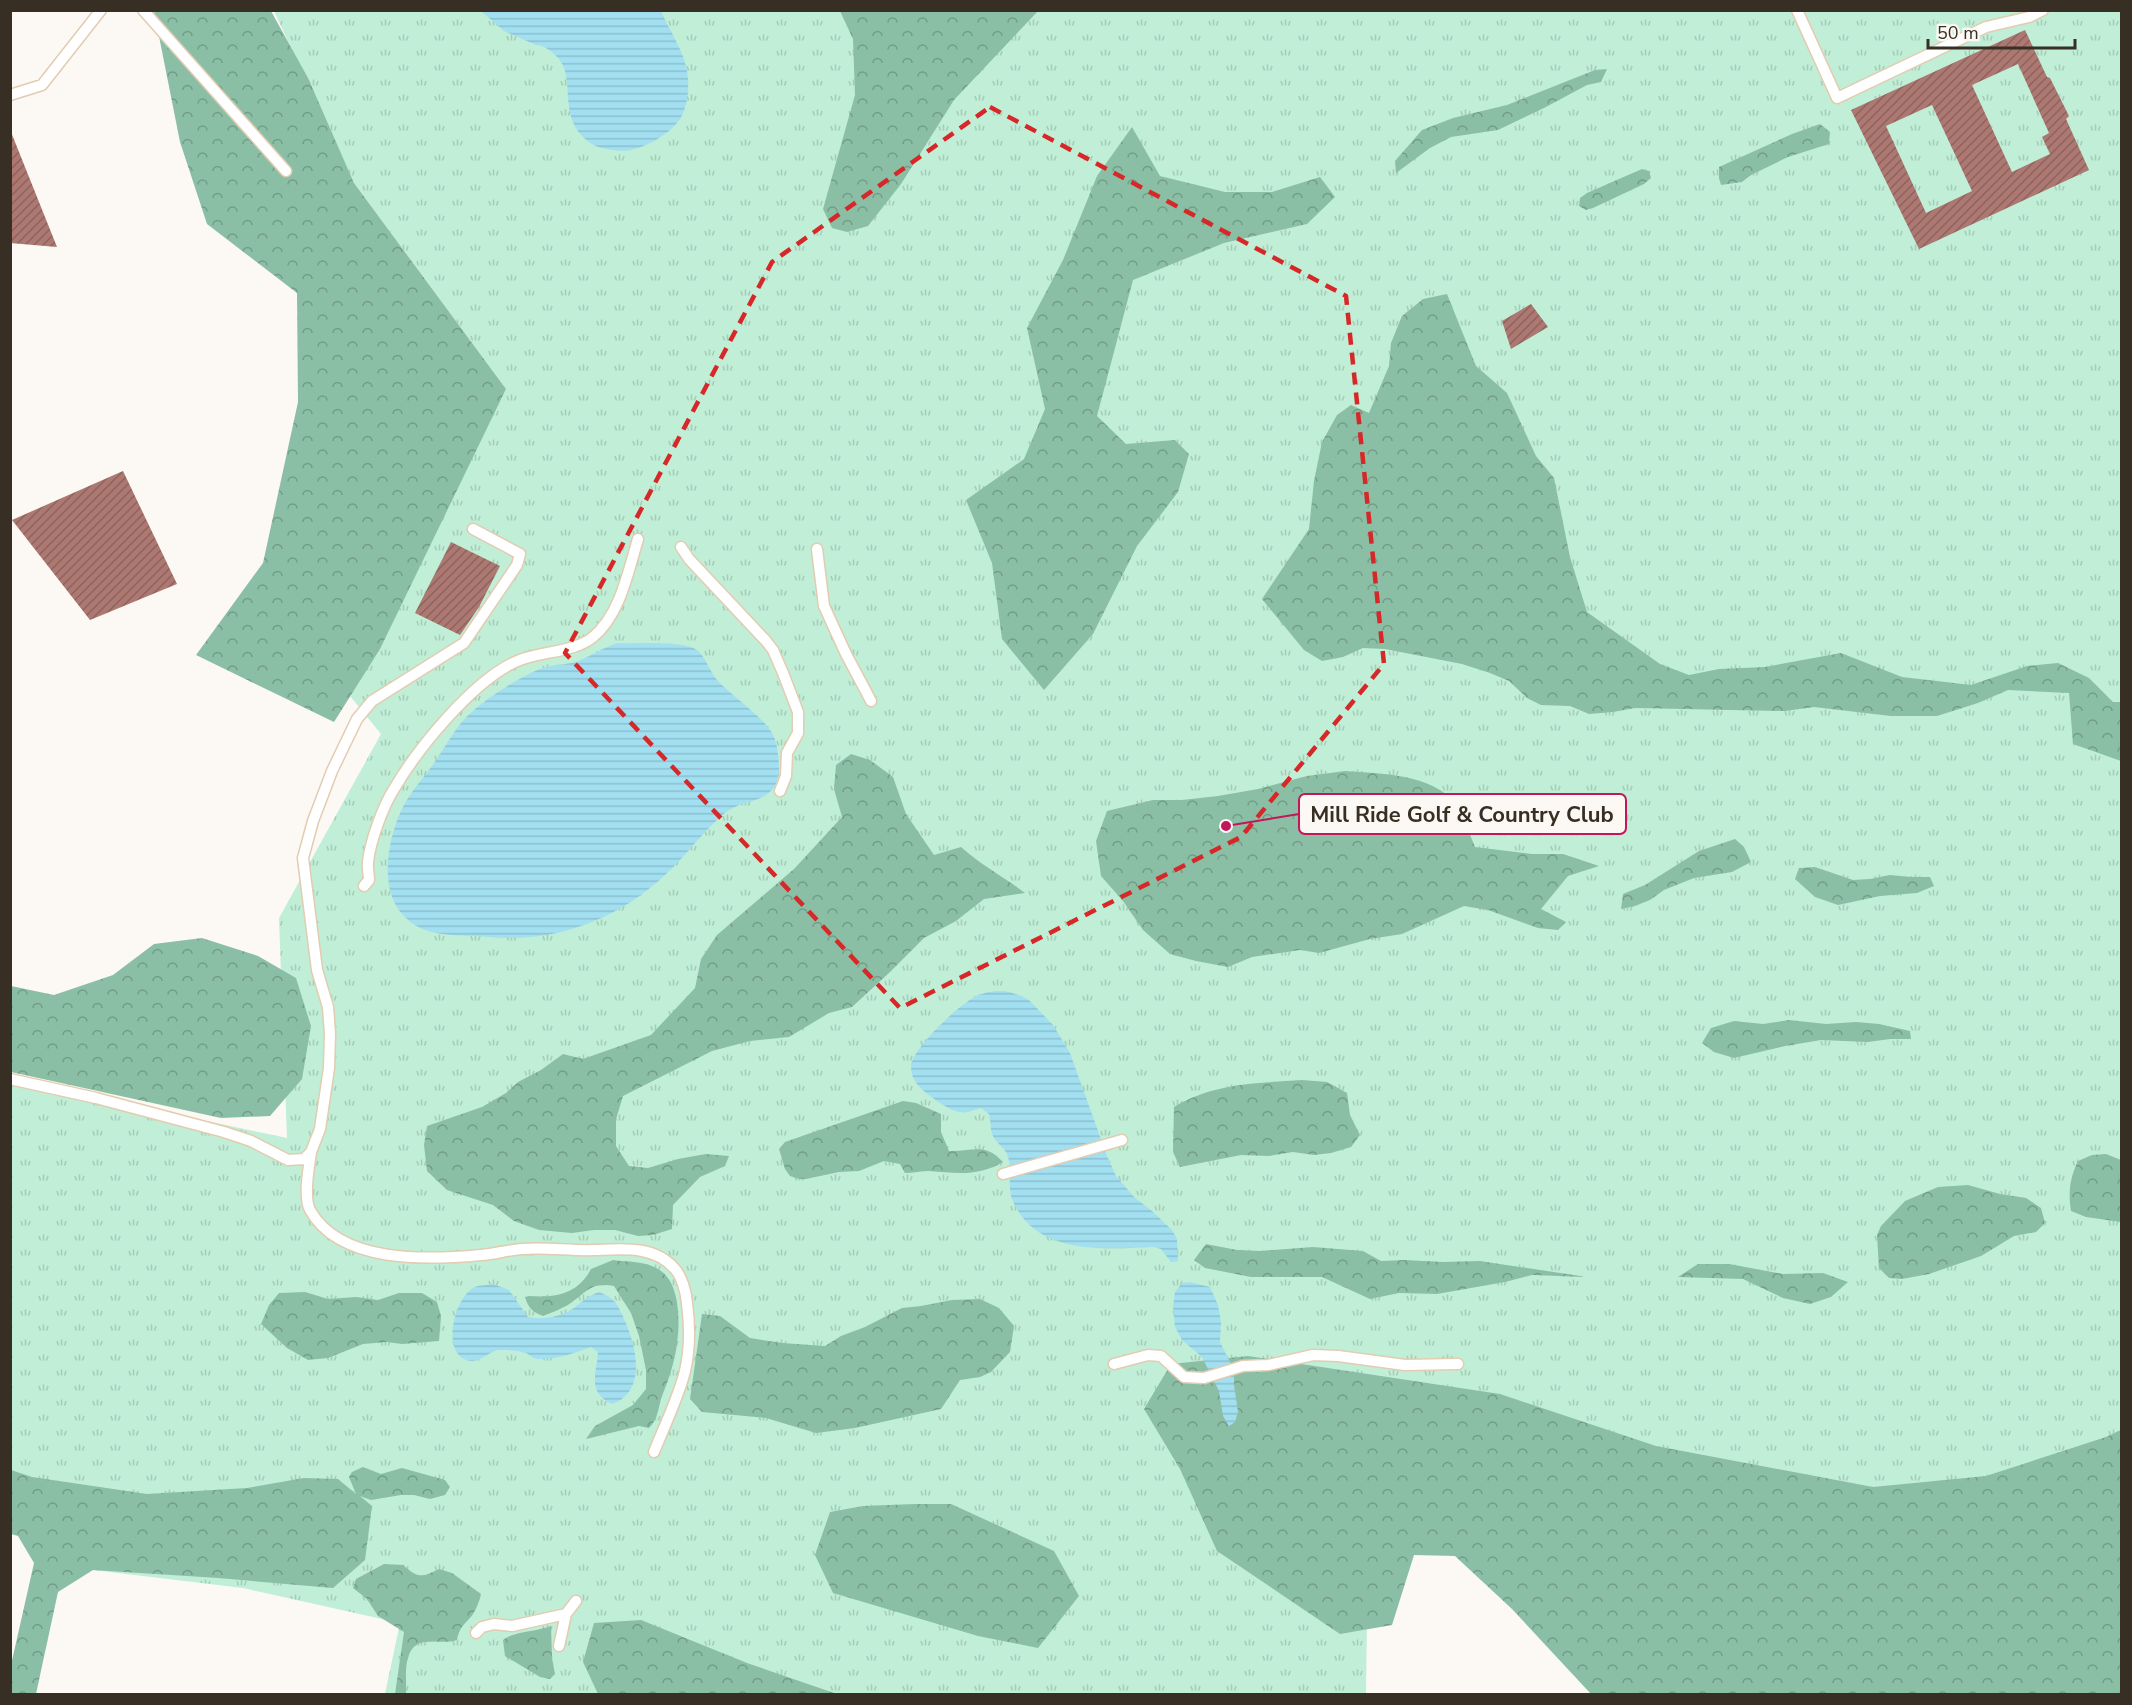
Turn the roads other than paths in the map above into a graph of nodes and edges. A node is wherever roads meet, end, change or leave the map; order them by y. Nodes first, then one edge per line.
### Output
1 (101, 10) edge
2 (143, 10) edge
3 (1797, 10) edge
4 (1999, 10) edge
5 (2043, 10) edge
6 (2004, 23) junction
7 (10, 95) edge
8 (286, 171) dead end
9 (473, 529) dead end
10 (638, 540) dead end
11 (681, 547) dead end
12 (817, 549) dead end
13 (871, 701) dead end
14 (780, 791) dead end
15 (364, 886) dead end
16 (10, 1078) edge
17 (1122, 1140) dead end
18 (311, 1152) junction
19 (1003, 1174) dead end
20 (1114, 1364) dead end
21 (1458, 1364) dead end
22 (654, 1452) dead end
23 (576, 1601) dead end
24 (566, 1614) junction
25 (476, 1633) dead end
26 (559, 1646) dead end

1 - 7 lane
2 - 8 lane
3 - 6 lane
4 - 6 lane
5 - 6 lane
9 - 18 lane
10 - 15 lane
11 - 14 lane
12 - 13 lane
16 - 18 lane
17 - 19 lane
18 - 22 lane
20 - 21 lane
23 - 24 lane
24 - 25 lane
24 - 26 lane

